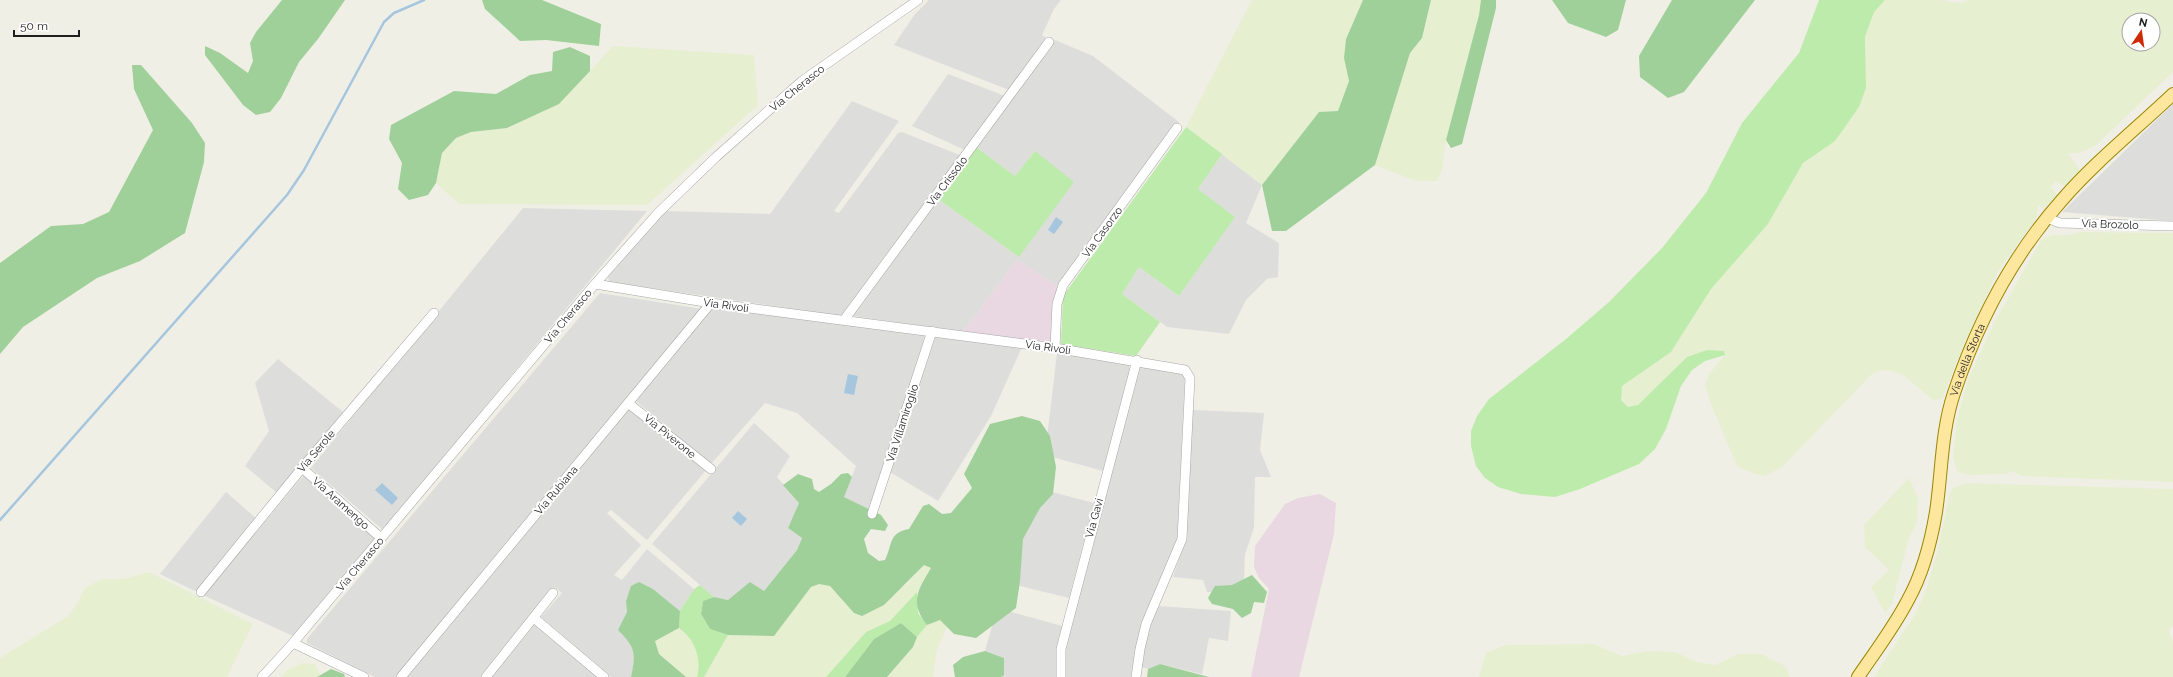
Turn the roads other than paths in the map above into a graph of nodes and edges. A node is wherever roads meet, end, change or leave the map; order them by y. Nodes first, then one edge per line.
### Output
1 (918, 0) edge
2 (1049, 42) dead end
3 (2173, 94) edge
4 (1177, 128) dead end
5 (2047, 218) junction
6 (2173, 226) edge
7 (595, 284) junction
8 (711, 303) junction
9 (434, 313) dead end
10 (844, 320) junction
11 (932, 331) junction
12 (1055, 348) junction
13 (1137, 360) junction
14 (628, 403) junction
15 (302, 468) junction
16 (711, 469) dead end
17 (872, 514) dead end
18 (381, 538) junction
19 (201, 592) dead end
20 (553, 593) dead end
21 (534, 618) junction
22 (293, 643) junction
23 (262, 677) edge
24 (364, 677) edge
25 (401, 677) edge
26 (486, 677) edge
27 (604, 677) edge
28 (1061, 677) edge
29 (1136, 677) edge
30 (1858, 677) edge

1 - 7 street, Via Cherasco
2 - 10 street, Via Crissolo
3 - 5 main road, Via della Storta
4 - 12 street, Via Casorzo
5 - 6 street, Via Brozolo
5 - 30 main road, Via della Storta
7 - 8 street, Via Rivoli
7 - 18 street, Via Cherasco
8 - 10 street, Via Rivoli
8 - 14 street, Via Rubiana
9 - 15 street, Via Serole
10 - 11 street, Via Rivoli
11 - 12 street, Via Rivoli
11 - 17 street, Via Villamiroglio
12 - 13 street, Via Rivoli
13 - 28 street, Via Gavi
13 - 29 street, Via Rivoli
14 - 16 street, Via Piverone
14 - 25 street, Via Rubiana
15 - 18 street, Via Aramengo
15 - 19 street, Via Serole
18 - 22 street, Via Cherasco
20 - 21 street
21 - 26 street
21 - 27 street
22 - 23 street, Via Cherasco
22 - 24 street

